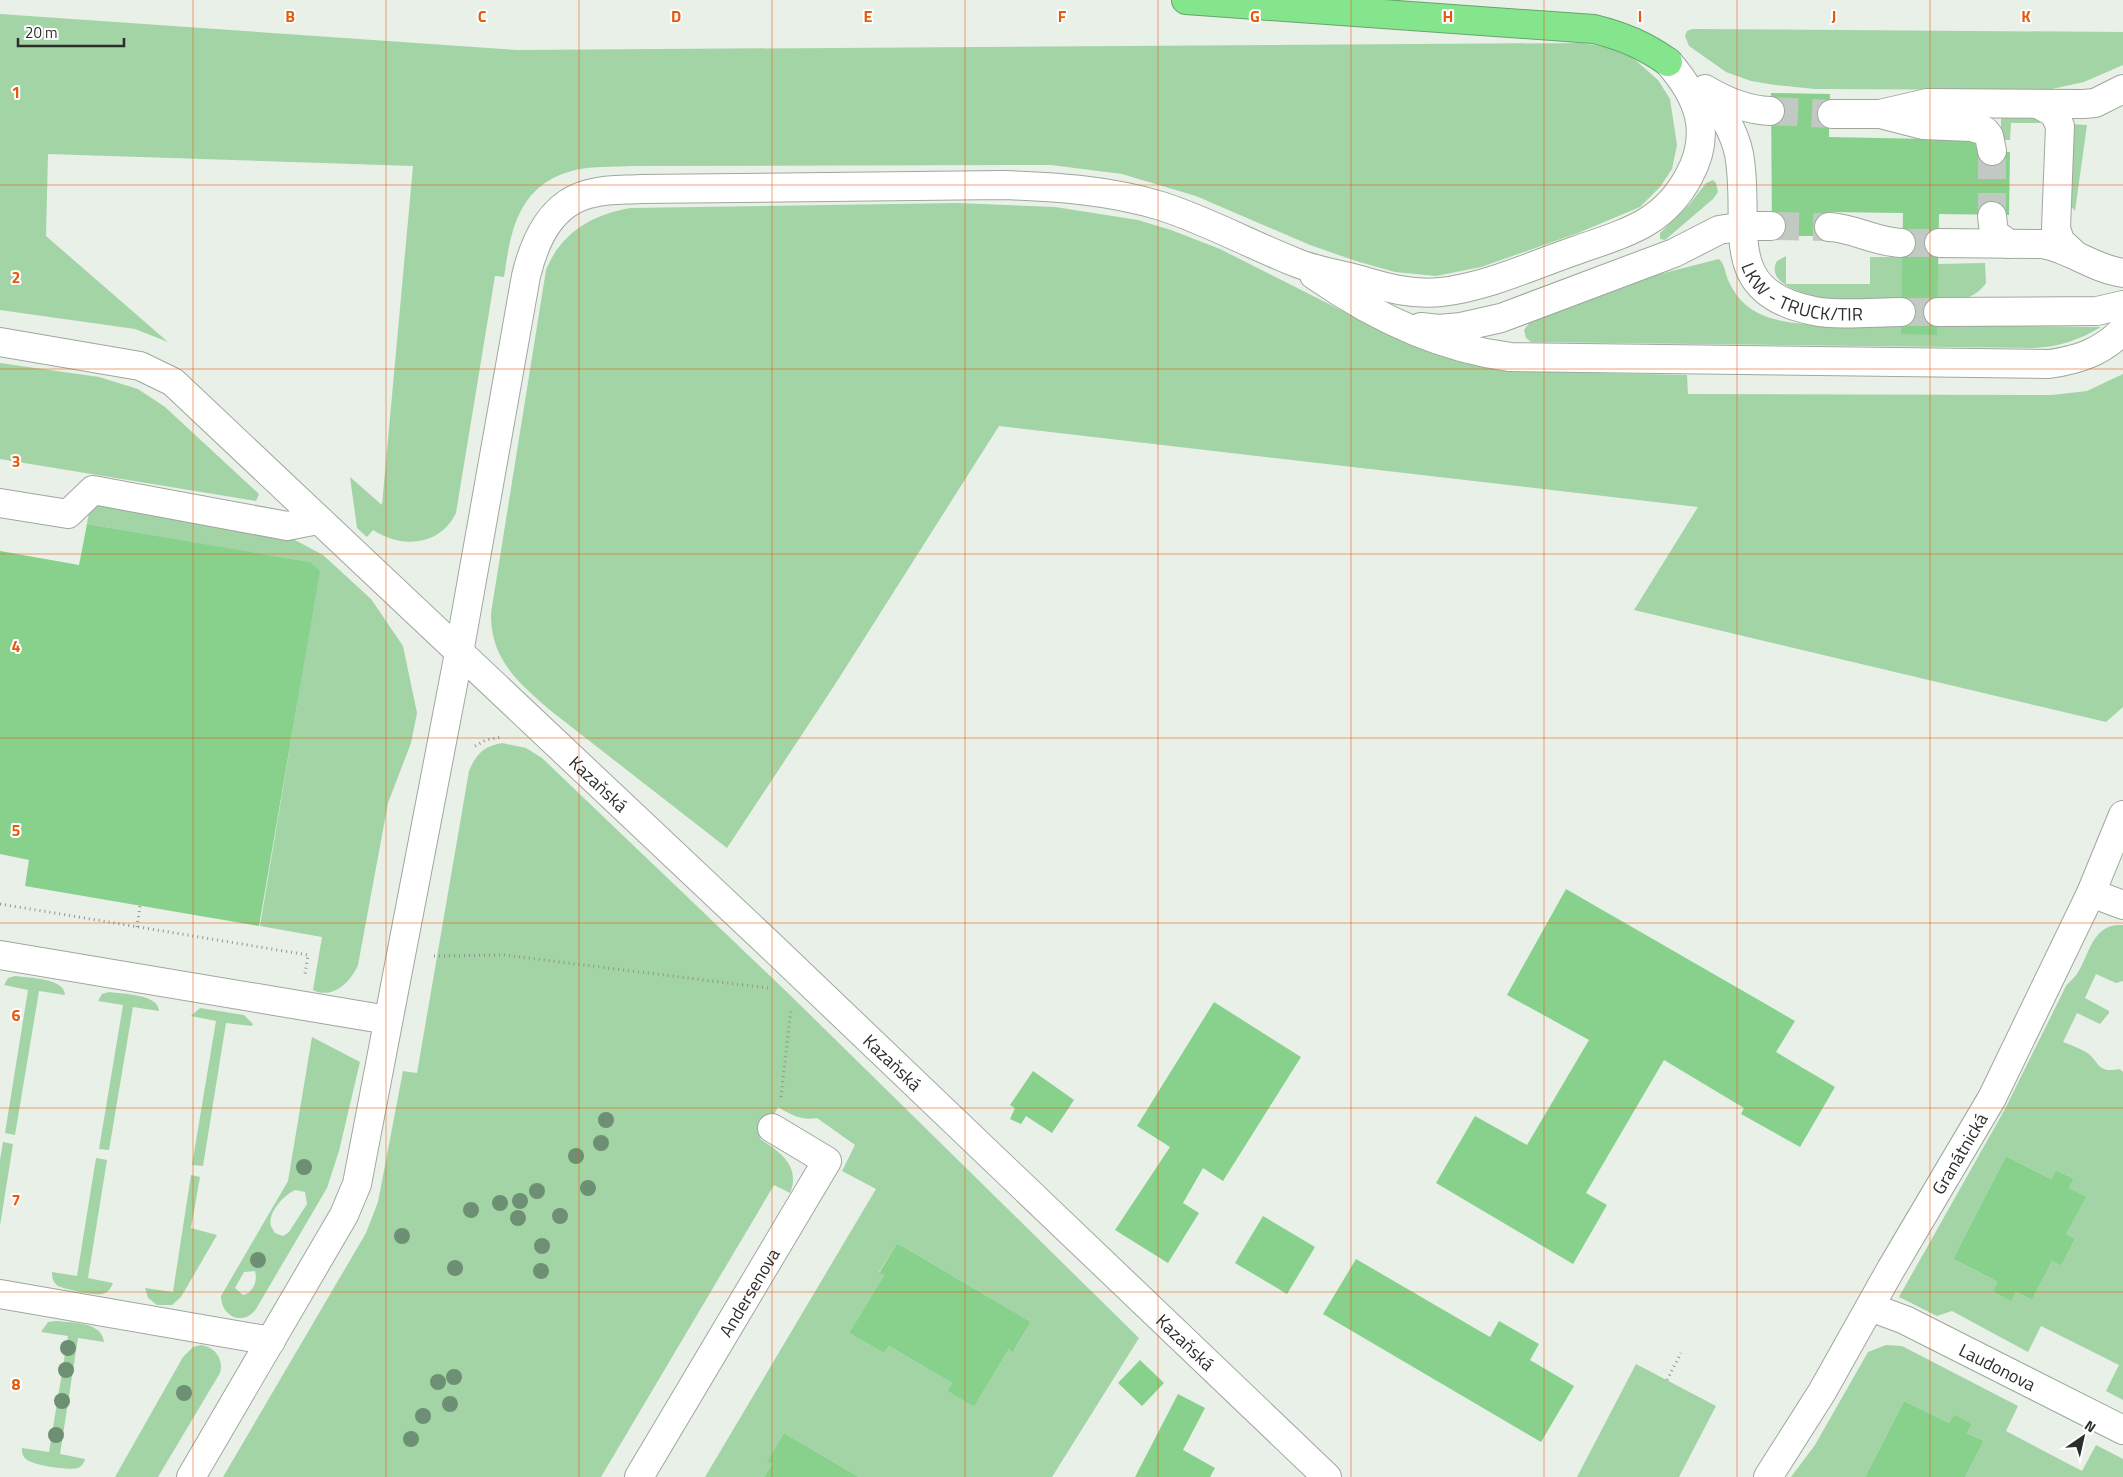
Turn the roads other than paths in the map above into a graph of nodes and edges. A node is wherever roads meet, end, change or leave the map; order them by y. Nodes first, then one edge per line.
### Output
1 (1186, 0) edge
2 (1668, 62) junction
3 (2123, 89) edge
4 (1706, 90) junction
5 (2038, 104) junction
6 (1770, 112) tunnel mouth
7 (1832, 114) tunnel mouth
8 (1880, 114) junction
9 (1992, 151) tunnel mouth
10 (1992, 216) tunnel mouth
11 (1758, 226) junction
12 (1829, 227) tunnel mouth
13 (1901, 242) tunnel mouth
14 (1939, 243) tunnel mouth
15 (2009, 244) junction
16 (2072, 252) junction
17 (1299, 264) junction
18 (2123, 273) edge
19 (2123, 305) edge
20 (1901, 312) tunnel mouth
21 (1938, 312) tunnel mouth
22 (1390, 320) junction
23 (2123, 330) edge
24 (0, 342) edge
25 (0, 503) edge
26 (318, 520) junction
27 (459, 653) junction
28 (2123, 815) edge
29 (2092, 893) junction
30 (2123, 905) edge
31 (0, 955) edge
32 (388, 1020) junction
33 (772, 1128) road end
34 (0, 1294) edge
35 (1870, 1307) junction
36 (271, 1341) junction
37 (2123, 1430) edge
38 (1312, 1471) edge
39 (191, 1477) edge
40 (639, 1477) edge
41 (1768, 1477) edge

1 - 2 highway
2 - 4 street
2 - 17 street
3 - 5 street
4 - 6 street
4 - 11 street, LKW - TRUCK/TIR
5 - 8 street
5 - 16 street
7 - 8 street
8 - 9 street
10 - 15 street
11 - 20 street, LKW - TRUCK/TIR
11 - 22 street
12 - 13 street
14 - 15 street
15 - 16 street
16 - 18 street
17 - 22 street
17 - 27 street
19 - 21 street
22 - 23 street
24 - 26 street, Kazaňská
25 - 26 street
26 - 27 street, Kazaňská
27 - 32 street
27 - 38 street, Kazaňská
28 - 29 street, Granátnická
29 - 30 street
29 - 35 street, Granátnická
31 - 32 street
32 - 36 street
33 - 40 street, Andersenova
34 - 36 street
35 - 37 street, Laudonova
35 - 41 street, Granátnická
36 - 39 street

